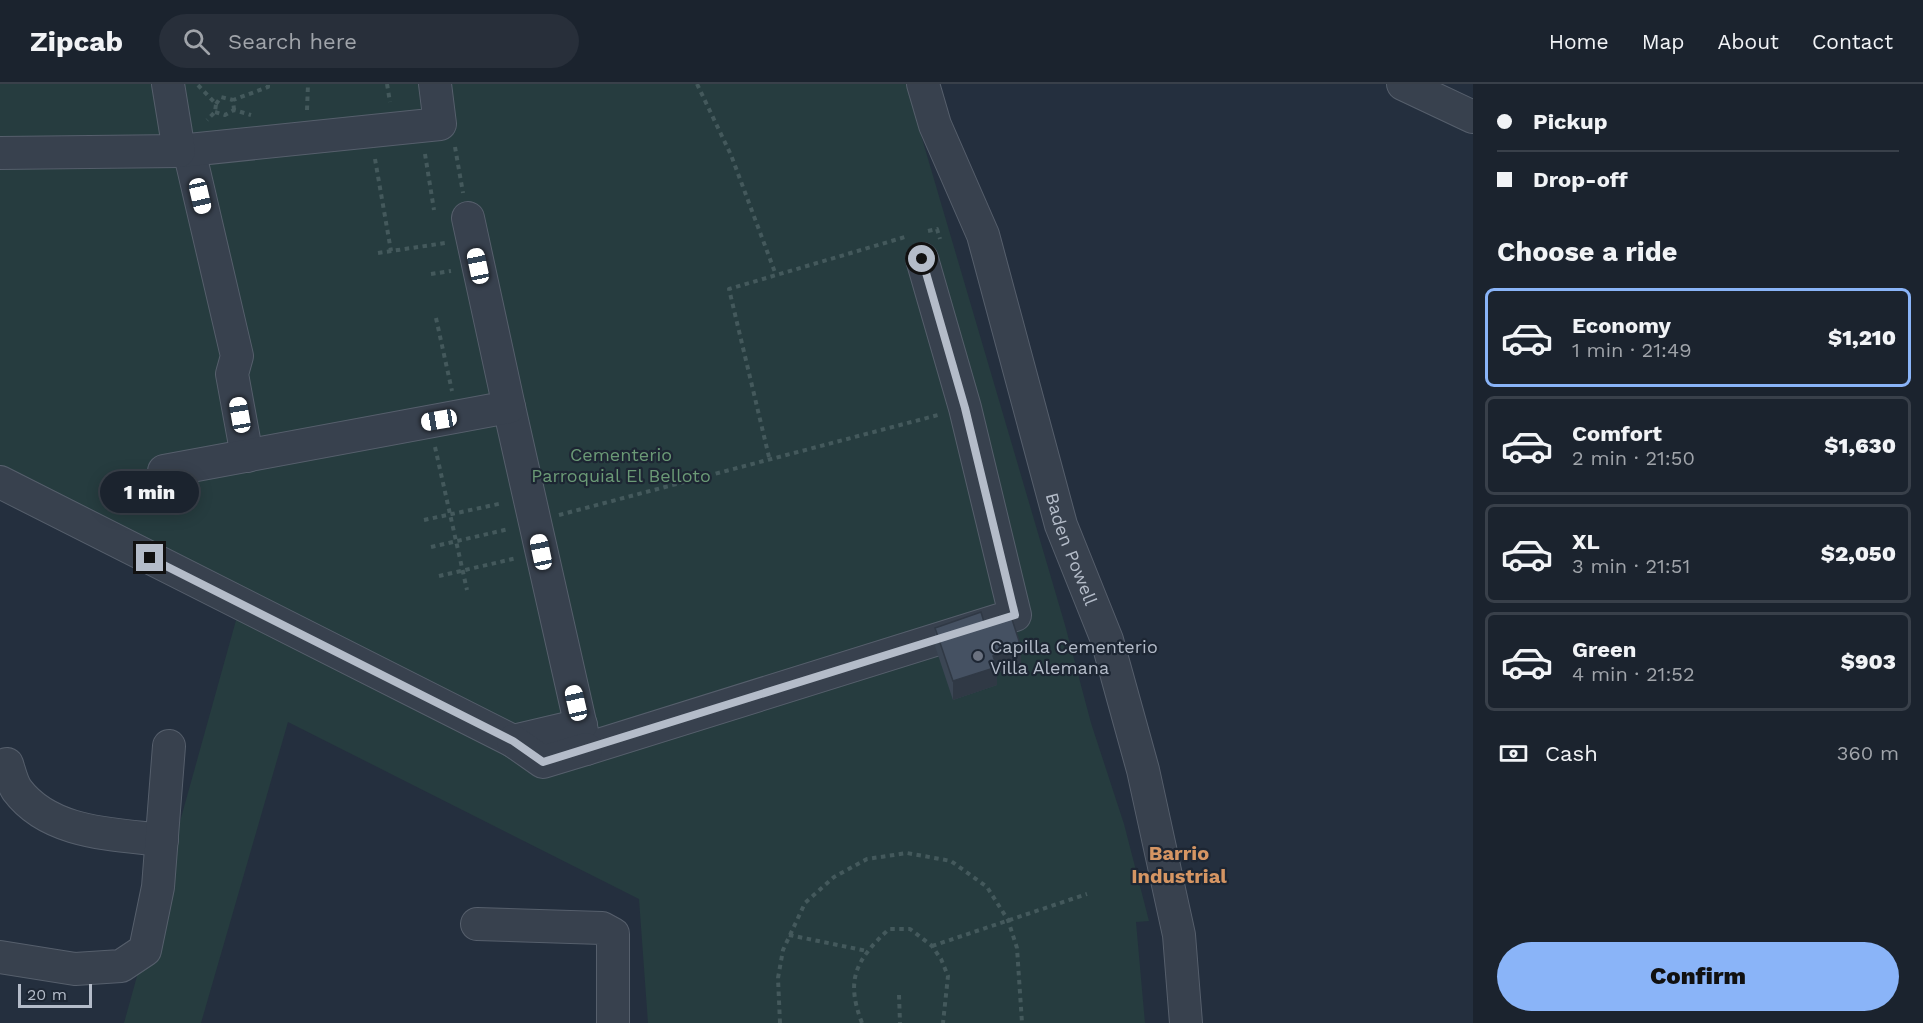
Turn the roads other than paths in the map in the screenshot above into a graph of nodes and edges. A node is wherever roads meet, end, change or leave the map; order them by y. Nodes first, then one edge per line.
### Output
1 (168, 84) edge
2 (435, 84) edge
3 (923, 84) edge
4 (1402, 84) edge
5 (1473, 117) edge
6 (184, 151) junction
7 (0, 153) edge
8 (470, 228) road end
9 (922, 259) road end
10 (508, 407) junction
11 (247, 456) junction
12 (164, 471) dead end
13 (0, 482) edge
14 (583, 737) junction
15 (169, 746) dead end
16 (7, 765) dead end
17 (162, 840) junction
18 (477, 924) dead end
19 (0, 957) edge
20 (613, 1023) edge
21 (1186, 1023) edge

1 - 6 street
2 - 6 street
3 - 21 street, Baden Powell
4 - 5 street
6 - 7 street
6 - 11 street
8 - 10 street
9 - 14 street
10 - 11 street
10 - 14 street
11 - 12 street
13 - 14 street
15 - 17 street
16 - 17 street
17 - 19 street
18 - 20 street

